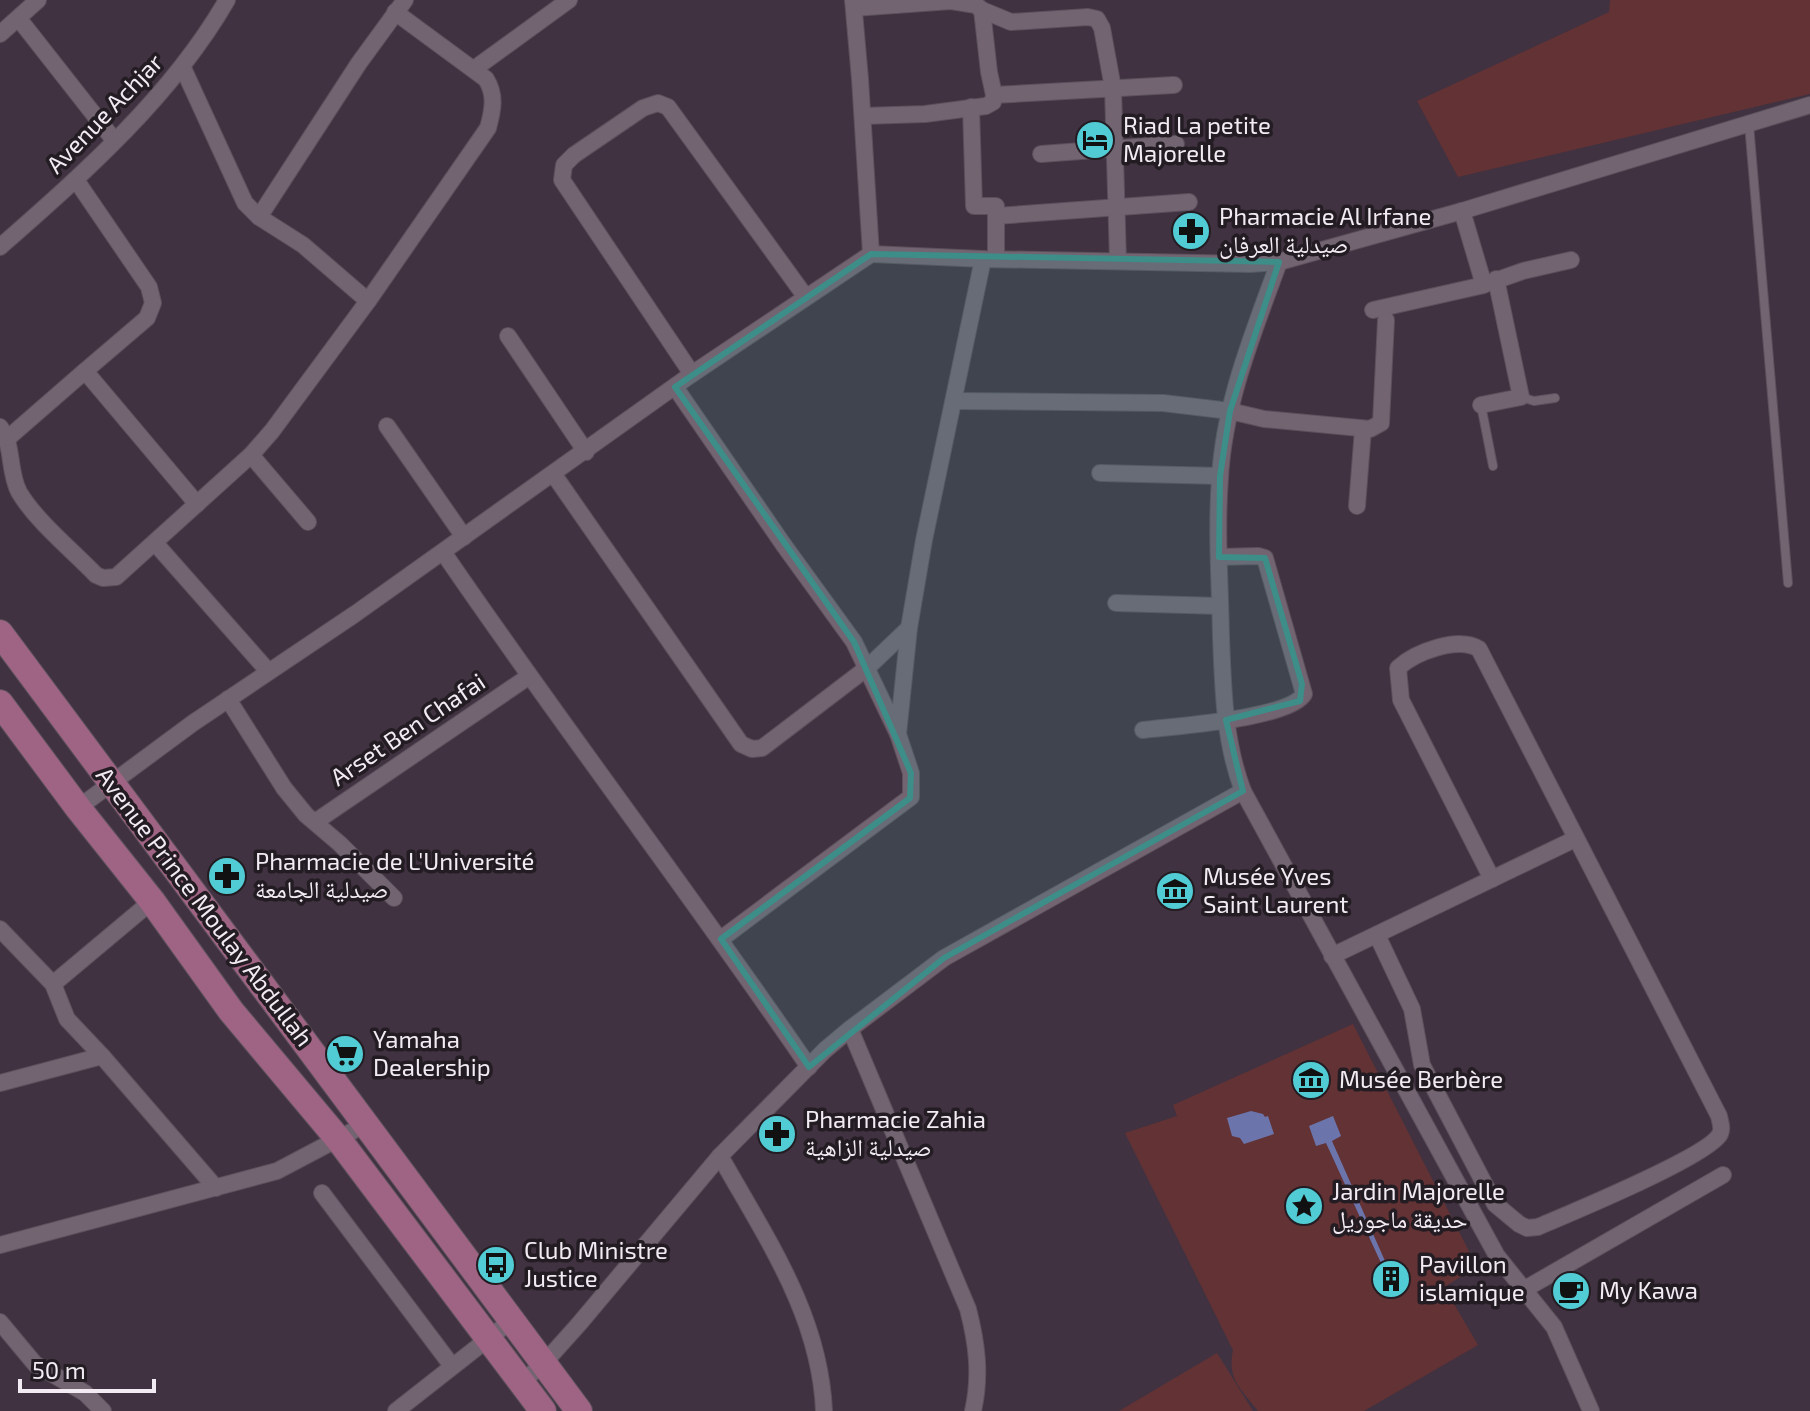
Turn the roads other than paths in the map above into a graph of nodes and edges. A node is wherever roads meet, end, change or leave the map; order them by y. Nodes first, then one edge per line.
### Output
1 (38, 0) edge
2 (227, 0) edge
3 (569, 0) edge
4 (853, 4) edge
5 (400, 6) edge
6 (982, 10) junction
7 (19, 19) junction
8 (0, 34) edge
9 (183, 68) junction
10 (474, 69) junction
11 (1174, 85) dead end
12 (1113, 88) junction
13 (994, 95) junction
14 (1810, 105) edge
15 (971, 107) junction
16 (863, 116) junction
17 (1749, 124) junction
18 (114, 140) junction
19 (1176, 144) dead end
20 (1113, 149) junction
21 (1041, 154) dead end
22 (76, 180) junction
23 (1189, 202) dead end
24 (1117, 208) junction
25 (1462, 211) junction
26 (996, 216) junction
27 (259, 217) junction
28 (0, 247) edge
29 (871, 254) junction
30 (989, 259) junction
31 (1571, 260) dead end
32 (1118, 261) junction
33 (1279, 262) junction
34 (1490, 282) junction
35 (805, 296) junction
36 (368, 301) junction
37 (508, 336) dead end
38 (85, 371) junction
39 (692, 374) junction
40 (675, 387) junction
41 (1521, 397) junction
42 (1555, 398) dead end
43 (954, 401) junction
44 (1481, 405) joint
45 (1230, 411) junction
46 (387, 426) dead end
47 (1363, 429) junction
48 (4, 432) edge
49 (586, 452) junction
50 (251, 455) junction
51 (1493, 466) dead end
52 (1100, 473) dead end
53 (554, 475) junction
54 (1220, 476) junction
55 (197, 504) junction
56 (1357, 506) dead end
57 (308, 522) dead end
58 (464, 537) junction
59 (155, 543) junction
60 (443, 552) junction
61 (1219, 557) junction
62 (1788, 583) dead end
63 (1116, 603) dead end
64 (1220, 606) junction
65 (909, 628) junction
66 (0, 633) edge
67 (867, 668) junction
68 (268, 671) junction
69 (528, 677) junction
70 (228, 699) junction
71 (0, 703) edge
72 (1226, 720) junction
73 (1143, 730) dead end
74 (898, 734) junction
75 (112, 783) junction
76 (1243, 791) junction
77 (78, 808) junction
78 (315, 822) junction
79 (1575, 839) junction
80 (1492, 879) junction
81 (394, 898) dead end
82 (152, 901) junction
83 (0, 929) edge
84 (1377, 935) junction
85 (721, 939) junction
86 (1332, 956) junction
87 (53, 984) junction
88 (850, 1029) junction
89 (102, 1056) junction
90 (809, 1067) junction
91 (0, 1083) edge
92 (366, 1124) junction
93 (339, 1140) junction
94 (720, 1156) junction
95 (1723, 1175) dead end
96 (216, 1188) junction
97 (322, 1193) dead end
98 (0, 1245) edge
99 (1525, 1289) junction
100 (512, 1320) junction
101 (0, 1322) edge
102 (487, 1339) junction
103 (544, 1363) junction
104 (452, 1366) junction
105 (521, 1383) junction
106 (103, 1411) edge
107 (396, 1411) edge
108 (543, 1411) edge
109 (579, 1411) edge
110 (824, 1411) edge
111 (973, 1411) edge
112 (1591, 1411) edge

1 - 7 street
2 - 9 street, Avenue Achjar
3 - 10 street
4 - 6 street
4 - 16 street
5 - 10 street
5 - 27 street
6 - 12 street
6 - 13 street
7 - 8 street
7 - 18 street
9 - 18 street, Avenue Achjar
9 - 27 street
10 - 36 street
11 - 12 street
12 - 13 street
12 - 20 street
13 - 15 street
14 - 17 street
15 - 16 street
15 - 26 street
16 - 29 street
17 - 25 street
17 - 62 lane
18 - 22 street, Avenue Achjar
19 - 20 street
20 - 21 street
20 - 24 street
22 - 28 street, Avenue Achjar
22 - 38 street
23 - 24 street
24 - 26 street
24 - 32 street
25 - 33 street
25 - 34 street
26 - 30 street
27 - 36 street
29 - 30 street
29 - 35 street
30 - 32 street
30 - 43 street
31 - 34 street
32 - 33 street
33 - 45 street
34 - 41 street
34 - 47 street
35 - 39 street
35 - 39 street
36 - 50 street
37 - 49 street
38 - 48 street
38 - 55 street
39 - 40 street
40 - 49 street
40 - 67 street
41 - 42 lane
41 - 44 street
43 - 45 street
43 - 65 street
44 - 51 lane
45 - 47 street
45 - 54 street
46 - 58 street
47 - 56 street
48 - 59 street
49 - 53 street
50 - 55 street
50 - 57 street
52 - 54 street
53 - 58 street
53 - 67 street
54 - 61 street
55 - 59 street
58 - 60 street
59 - 68 street
60 - 68 street
60 - 69 street
61 - 64 street
61 - 72 street
63 - 64 street
64 - 72 street
65 - 67 street
65 - 74 street
66 - 75 main road, Avenue Prince Moulay Abdullah
67 - 74 street
68 - 70 street
69 - 78 street, Arset Ben Chafai
69 - 85 street
70 - 75 street
70 - 78 street
71 - 77 main road, Avenue Prince Moulay Abdullah
72 - 73 street
72 - 76 street
74 - 85 street
75 - 77 street
75 - 92 main road, Avenue Prince Moulay Abdullah
76 - 86 street
76 - 88 street
77 - 82 main road, Avenue Prince Moulay Abdullah
78 - 81 street
79 - 80 street
79 - 80 street
79 - 84 street
80 - 84 street
82 - 87 street
82 - 93 main road, Avenue Prince Moulay Abdullah
83 - 87 street
84 - 86 street
85 - 90 street
86 - 99 street
87 - 89 street
88 - 90 street
88 - 111 street
89 - 91 street
89 - 96 street
90 - 94 street
92 - 93 street
92 - 100 main road, Avenue Prince Moulay Abdullah
93 - 96 street
93 - 102 main road, Avenue Prince Moulay Abdullah
94 - 103 street
94 - 110 street
95 - 99 street
96 - 98 street
97 - 104 street
99 - 112 street
100 - 102 street
100 - 103 main road, Avenue Prince Moulay Abdullah
101 - 106 street
102 - 104 street
102 - 105 main road, Avenue Prince Moulay Abdullah
103 - 105 street
103 - 109 main road, Avenue Prince Moulay Abdullah
104 - 107 street
105 - 108 main road, Avenue Prince Moulay Abdullah

